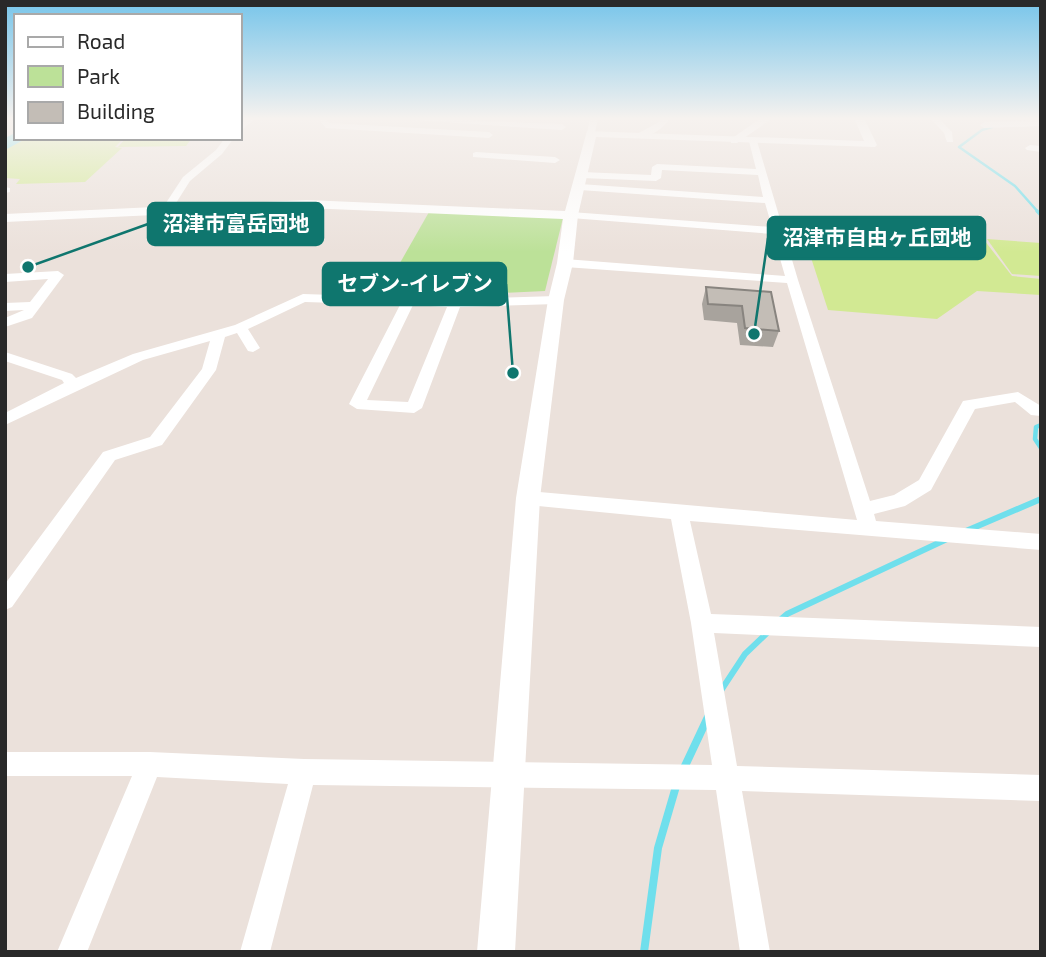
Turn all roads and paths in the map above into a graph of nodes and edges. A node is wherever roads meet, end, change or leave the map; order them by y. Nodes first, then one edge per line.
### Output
1 (206, 163) edge
2 (585, 163) edge
3 (759, 163) edge
4 (761, 172) junction
5 (581, 181) junction
6 (769, 200) junction
7 (167, 209) junction
8 (571, 215) junction
9 (5, 218) edge
10 (778, 231) junction
11 (565, 262) junction
12 (5, 278) edge
13 (792, 280) junction
14 (408, 300) junction
15 (556, 300) junction
16 (455, 303) junction
17 (34, 306) junction
18 (5, 307) edge
19 (5, 323) edge
20 (240, 328) junction
21 (219, 332) junction
22 (253, 348) dead end
23 (5, 356) edge
24 (73, 385) junction
25 (1041, 411) edge
26 (5, 420) edge
27 (528, 498) junction
28 (680, 513) junction
29 (866, 519) junction
30 (1041, 542) edge
31 (5, 601) edge
32 (702, 623) junction
33 (1041, 637) edge
34 (5, 764) edge
35 (150, 764) junction
36 (304, 772) junction
37 (509, 775) junction
38 (727, 778) junction
39 (1041, 788) edge
40 (72, 952) edge
41 (255, 952) edge
42 (496, 952) edge
43 (755, 952) edge

1 - 7 street
2 - 5 street
3 - 4 street
4 - 5 street
4 - 6 street
5 - 6 street
5 - 8 street
6 - 10 street
7 - 8 street
7 - 9 street
8 - 10 street
8 - 11 street
10 - 13 street
11 - 13 street
11 - 15 street
12 - 17 street
13 - 29 street
14 - 16 street
14 - 16 street
14 - 20 street
15 - 16 street
15 - 27 street
17 - 18 street
17 - 19 street
20 - 21 street
20 - 22 street
21 - 24 street
21 - 31 street
23 - 24 street
24 - 26 street
25 - 29 street
27 - 28 street
27 - 37 street
28 - 29 street
28 - 32 street
29 - 30 street
32 - 33 street
32 - 38 street
34 - 35 street
35 - 36 street
35 - 40 street
36 - 37 street
36 - 41 street
37 - 38 street
37 - 42 street
38 - 39 street
38 - 43 street

